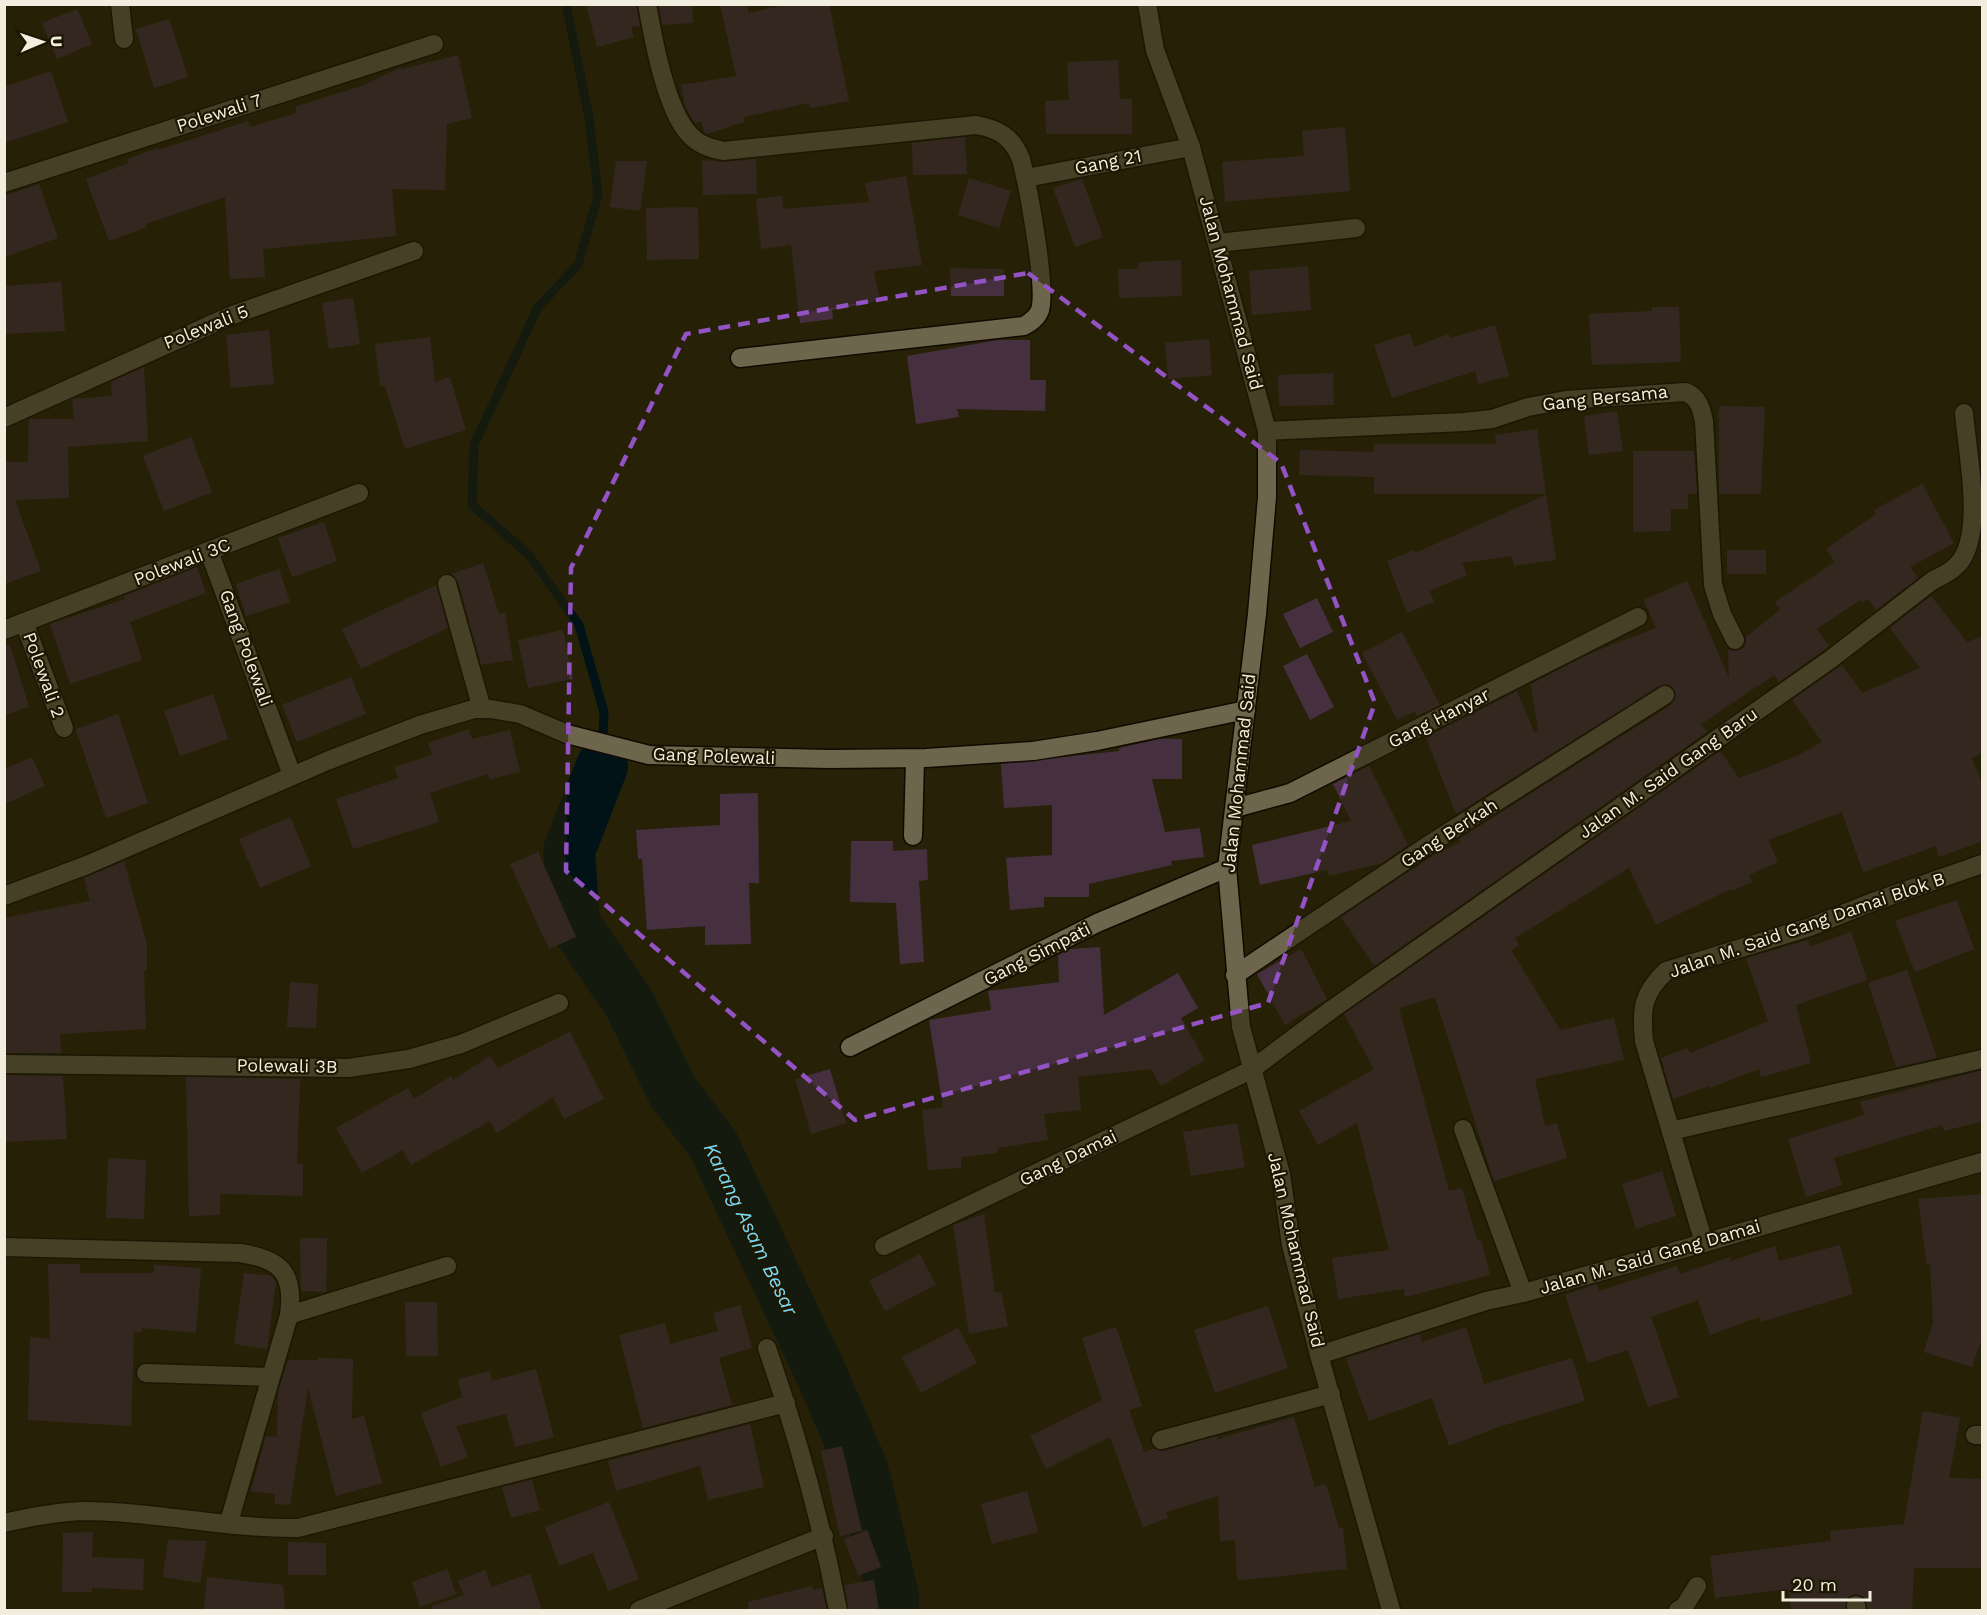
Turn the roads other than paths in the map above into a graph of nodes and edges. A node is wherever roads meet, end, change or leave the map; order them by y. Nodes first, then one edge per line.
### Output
1 (120, 4) edge
2 (647, 4) edge
3 (1147, 4) edge
4 (124, 39) dead end
5 (434, 44) dead end
6 (1191, 147) junction
7 (1026, 178) junction
8 (4, 183) edge
9 (1356, 228) dead end
10 (1218, 243) junction
11 (414, 251) dead end
12 (740, 358) dead end
13 (1964, 413) dead end
14 (4, 418) edge
15 (1267, 431) junction
16 (359, 493) dead end
17 (209, 551) junction
18 (447, 584) dead end
19 (1638, 616) dead end
20 (24, 622) junction
21 (4, 630) edge
22 (1735, 640) dead end
23 (1665, 695) dead end
24 (482, 709) junction
25 (1246, 710) junction
26 (63, 728) dead end
27 (915, 759) junction
28 (292, 775) junction
29 (1236, 808) junction
30 (913, 836) dead end
31 (1983, 864) edge
32 (1227, 868) junction
33 (4, 896) edge
34 (1234, 975) junction
35 (559, 1003) dead end
36 (850, 1047) dead end
37 (1983, 1059) edge
38 (4, 1064) edge
39 (1251, 1070) junction
40 (1463, 1129) dead end
41 (1671, 1131) junction
42 (1983, 1162) edge
43 (1704, 1243) junction
44 (884, 1246) dead end
45 (4, 1247) edge
46 (447, 1266) dead end
47 (1523, 1293) junction
48 (289, 1315) junction
49 (767, 1348) dead end
50 (1319, 1355) junction
51 (146, 1373) dead end
52 (270, 1377) junction
53 (1331, 1394) junction
54 (786, 1402) junction
55 (1161, 1440) dead end
56 (229, 1522) junction
57 (4, 1523) edge
58 (824, 1536) junction
59 (1697, 1586) dead end
60 (639, 1611) edge
61 (838, 1611) edge
62 (1391, 1611) edge
63 (1677, 1611) edge

1 - 4 street
2 - 7 street
3 - 6 street, Jalan Mohammad Said
5 - 8 street, Polewali 7
6 - 7 street, Gang 21
6 - 10 street, Jalan Mohammad Said
7 - 12 street
9 - 10 street
10 - 15 street, Jalan Mohammad Said
11 - 14 street, Polewali 5
13 - 39 street, Jalan M. Said Gang Baru
15 - 22 street, Gang Bersama
15 - 25 street, Jalan Mohammad Said
16 - 17 street, Polewali 3C
17 - 20 street, Polewali 3C
17 - 28 street, Gang Polewali
18 - 24 street
19 - 29 street, Gang Hanyar
20 - 21 street, Polewali 3C
20 - 26 street, Polewali 2
23 - 34 street, Gang Berkah
24 - 27 street, Gang Polewali
24 - 28 street, Gang Polewali
25 - 27 street, Gang Polewali
25 - 29 street, Jalan Mohammad Said
27 - 30 street
28 - 33 street
29 - 32 street, Jalan Mohammad Said
31 - 41 street, Jalan M. Said Gang Damai Blok B
32 - 34 street, Jalan Mohammad Said
32 - 36 street, Gang Simpati
34 - 39 street, Jalan Mohammad Said
35 - 38 street, Polewali 3B
37 - 41 street
39 - 44 street, Gang Damai
39 - 50 street, Jalan Mohammad Said
40 - 47 street
41 - 43 street, Jalan M. Said Gang Damai Blok B
42 - 43 street, Jalan M. Said Gang Damai
43 - 47 street, Jalan M. Said Gang Damai
45 - 48 street
46 - 48 street
47 - 50 street, Jalan M. Said Gang Damai
48 - 52 street
49 - 54 street
50 - 53 street, Jalan Mohammad Said
51 - 52 street
52 - 56 street
53 - 55 street
53 - 62 street, Jalan Mohammad Said
54 - 56 street
54 - 58 street
56 - 57 street
58 - 60 street
58 - 61 street
59 - 63 street

